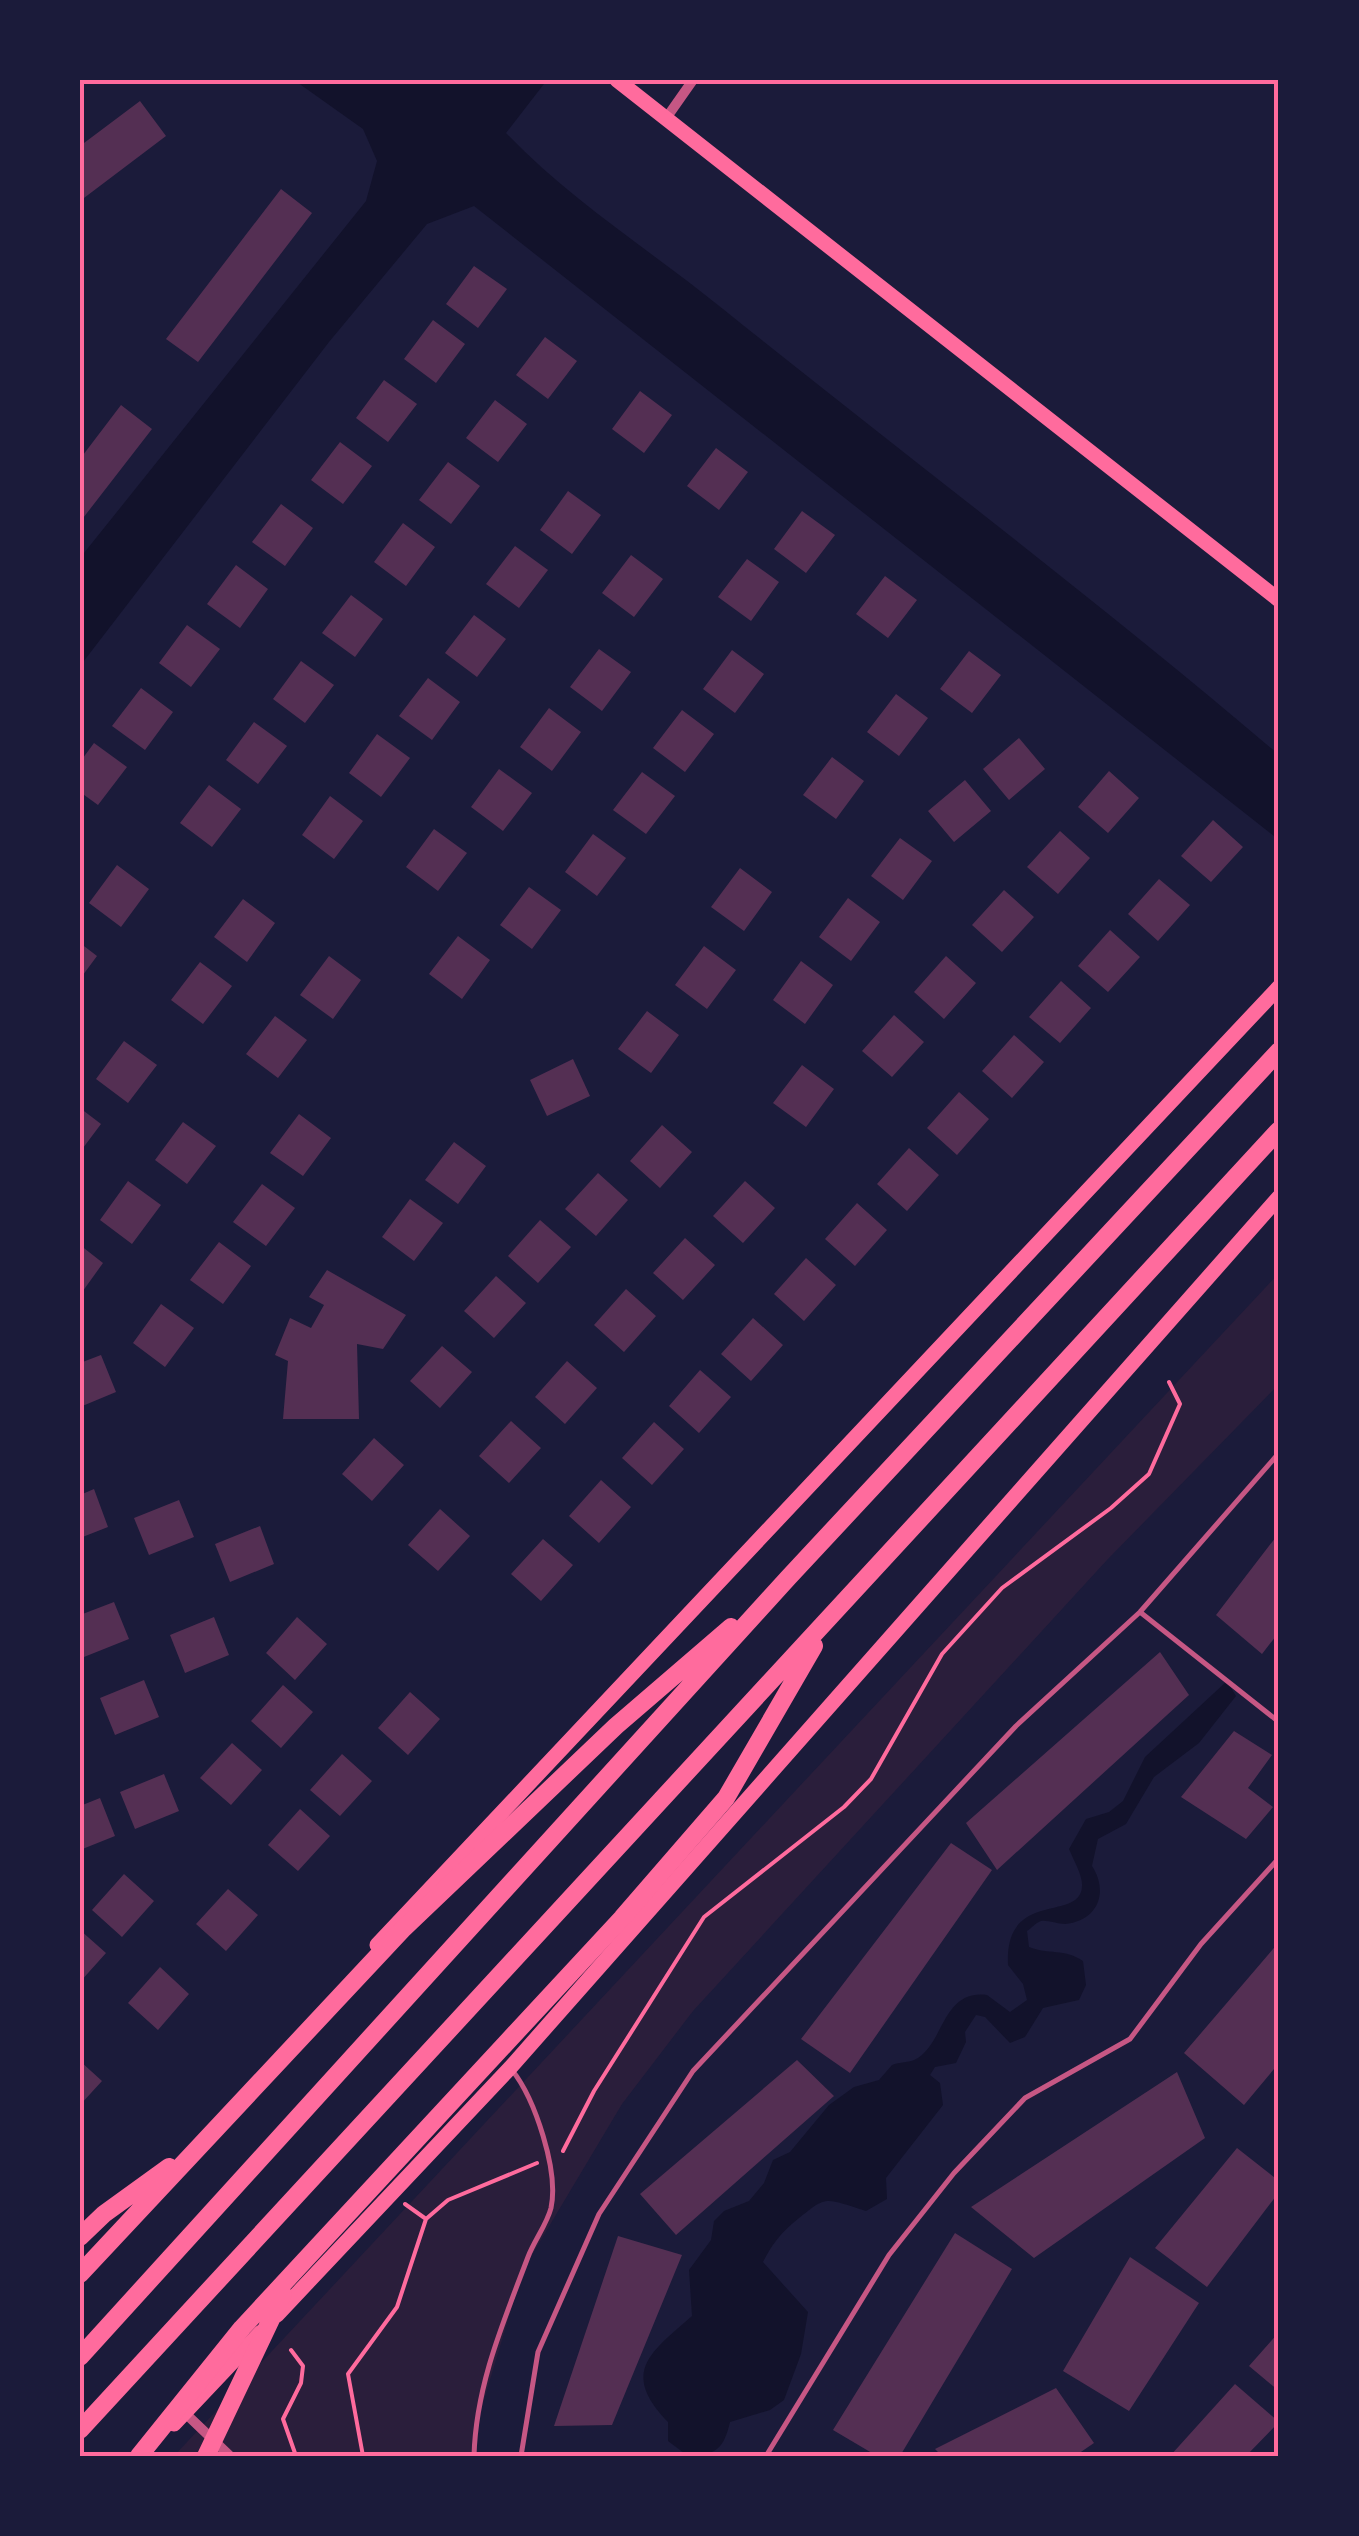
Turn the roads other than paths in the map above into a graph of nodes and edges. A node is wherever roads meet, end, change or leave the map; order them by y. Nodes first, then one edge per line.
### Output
1 (617, 80) edge
2 (693, 80) edge
3 (668, 117) junction
4 (1279, 600) edge
5 (1279, 987) edge
6 (1279, 1051) edge
7 (1279, 1130) edge
8 (1279, 1197) edge
9 (1279, 1453) edge
10 (788, 1578) junction
11 (1140, 1612) junction
12 (832, 1615) junction
13 (1279, 1722) edge
14 (1279, 1858) edge
15 (510, 2068) junction
16 (202, 2144) junction
17 (80, 2238) edge
18 (80, 2270) edge
19 (294, 2273) junction
20 (80, 2357) edge
21 (185, 2412) junction
22 (80, 2430) edge
23 (141, 2456) edge
24 (206, 2456) edge
25 (230, 2456) edge
26 (474, 2456) edge
27 (521, 2456) edge
28 (766, 2456) edge

1 - 3 main road
2 - 3 street
3 - 4 main road
5 - 18 main road
6 - 10 highway
7 - 12 highway
8 - 15 main road
9 - 11 lane
10 - 16 highway
10 - 20 highway
11 - 13 lane
11 - 27 lane
12 - 19 highway
12 - 22 highway
14 - 28 lane
15 - 21 main road
15 - 26 lane
16 - 17 highway
16 - 18 highway
19 - 23 highway
19 - 24 highway
21 - 23 main road
21 - 25 street

